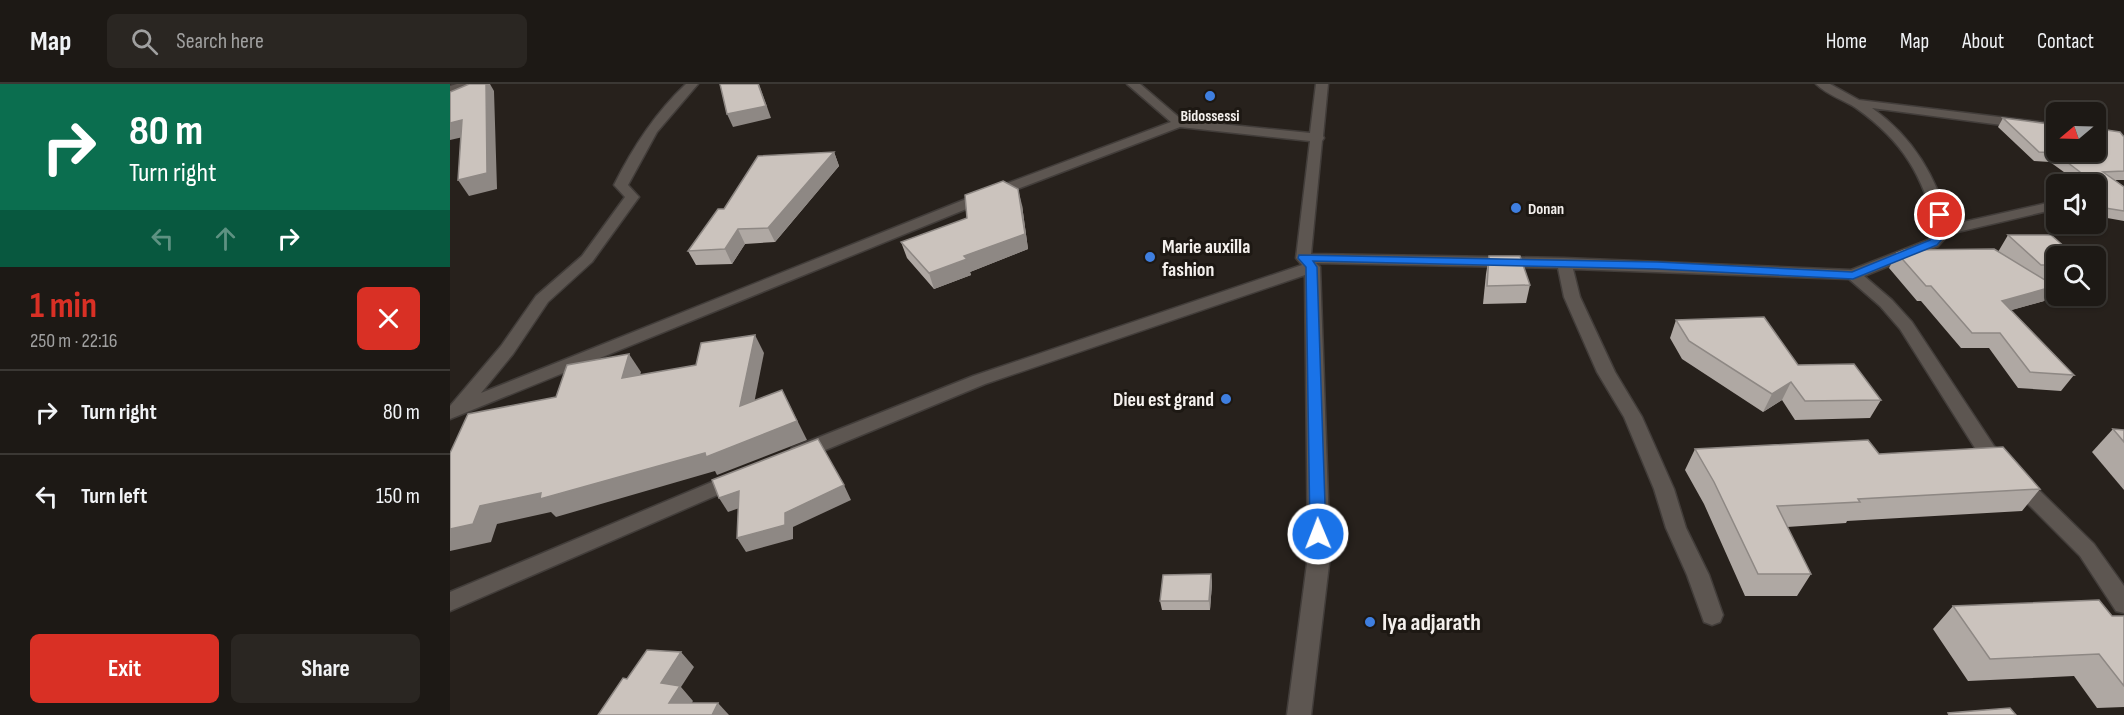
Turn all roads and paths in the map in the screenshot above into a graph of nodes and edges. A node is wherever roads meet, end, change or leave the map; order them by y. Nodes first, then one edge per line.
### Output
1 (468, 84) edge
2 (692, 84) edge
3 (1133, 84) edge
4 (1322, 84) edge
5 (1822, 84) edge
6 (450, 90) edge
7 (1857, 103) junction
8 (1179, 123) junction
9 (2046, 126) edge
10 (1318, 138) junction
11 (2046, 207) edge
12 (1944, 231) junction
13 (1308, 262) junction
14 (1564, 264) junction
15 (1853, 275) junction
16 (452, 415) edge
17 (782, 460) edge
18 (749, 473) edge
19 (450, 602) edge
20 (2124, 604) edge
21 (1712, 615) dead end
22 (1299, 715) edge

1 - 6 street
2 - 16 street
3 - 8 street
4 - 10 street
5 - 7 street
7 - 9 street
7 - 12 street
8 - 10 street
8 - 16 street
10 - 13 street
11 - 12 street
12 - 15 street
13 - 14 street
13 - 17 street
13 - 22 street
14 - 15 street
14 - 21 street
15 - 20 street
18 - 19 street

